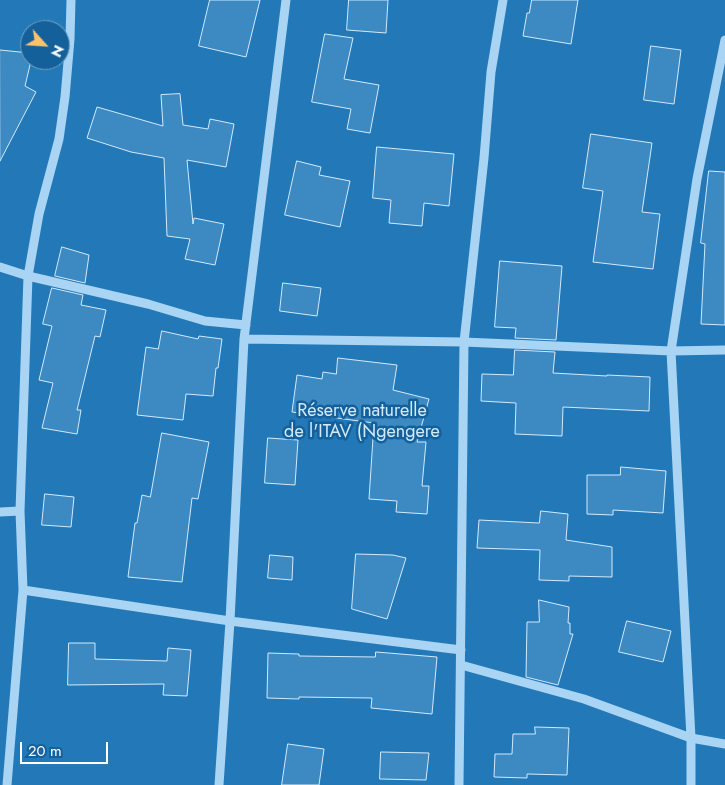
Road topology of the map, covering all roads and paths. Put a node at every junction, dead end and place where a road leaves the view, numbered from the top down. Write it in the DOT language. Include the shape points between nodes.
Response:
graph roads {
  1 [pos="71,0"];
  2 [pos="286,0"];
  3 [pos="504,0"];
  4 [pos="725,40"];
  5 [pos="0,267"];
  6 [pos="28,276"];
  7 [pos="246,325"];
  8 [pos="244,339"];
  9 [pos="464,342"];
  10 [pos="725,350"];
  11 [pos="671,351"];
  12 [pos="20,511"];
  13 [pos="0,512"];
  14 [pos="23,590"];
  15 [pos="230,621"];
  16 [pos="461,650"];
  17 [pos="461,665"];
  18 [pos="691,738"];
  19 [pos="725,744"];
  20 [pos="7,785"];
  21 [pos="218,785"];
  22 [pos="460,785"];
  23 [pos="690,785"];
  1 -- 6 [label="street" via="66,87 59,139 38,214"];
  2 -- 7 [label="street"];
  3 -- 9 [label="street" via="491,72"];
  4 -- 11 [label="street" via="697,179"];
  5 -- 6 [label="street"];
  6 -- 7 [label="street" via="205,321"];
  6 -- 12 [label="street"];
  7 -- 8 [label="street"];
  8 -- 9 [label="street"];
  8 -- 15 [label="street"];
  9 -- 11 [label="street"];
  9 -- 16 [label="street"];
  10 -- 11 [label="street"];
  11 -- 18 [label="street"];
  12 -- 13 [label="street"];
  12 -- 14 [label="street"];
  14 -- 15 [label="street"];
  14 -- 20 [label="street"];
  15 -- 16 [label="street"];
  15 -- 21 [label="street"];
  16 -- 17 [label="street"];
  17 -- 18 [label="street" via="584,699"];
  17 -- 22 [label="street"];
  18 -- 19 [label="street"];
  18 -- 23 [label="street"];
}
